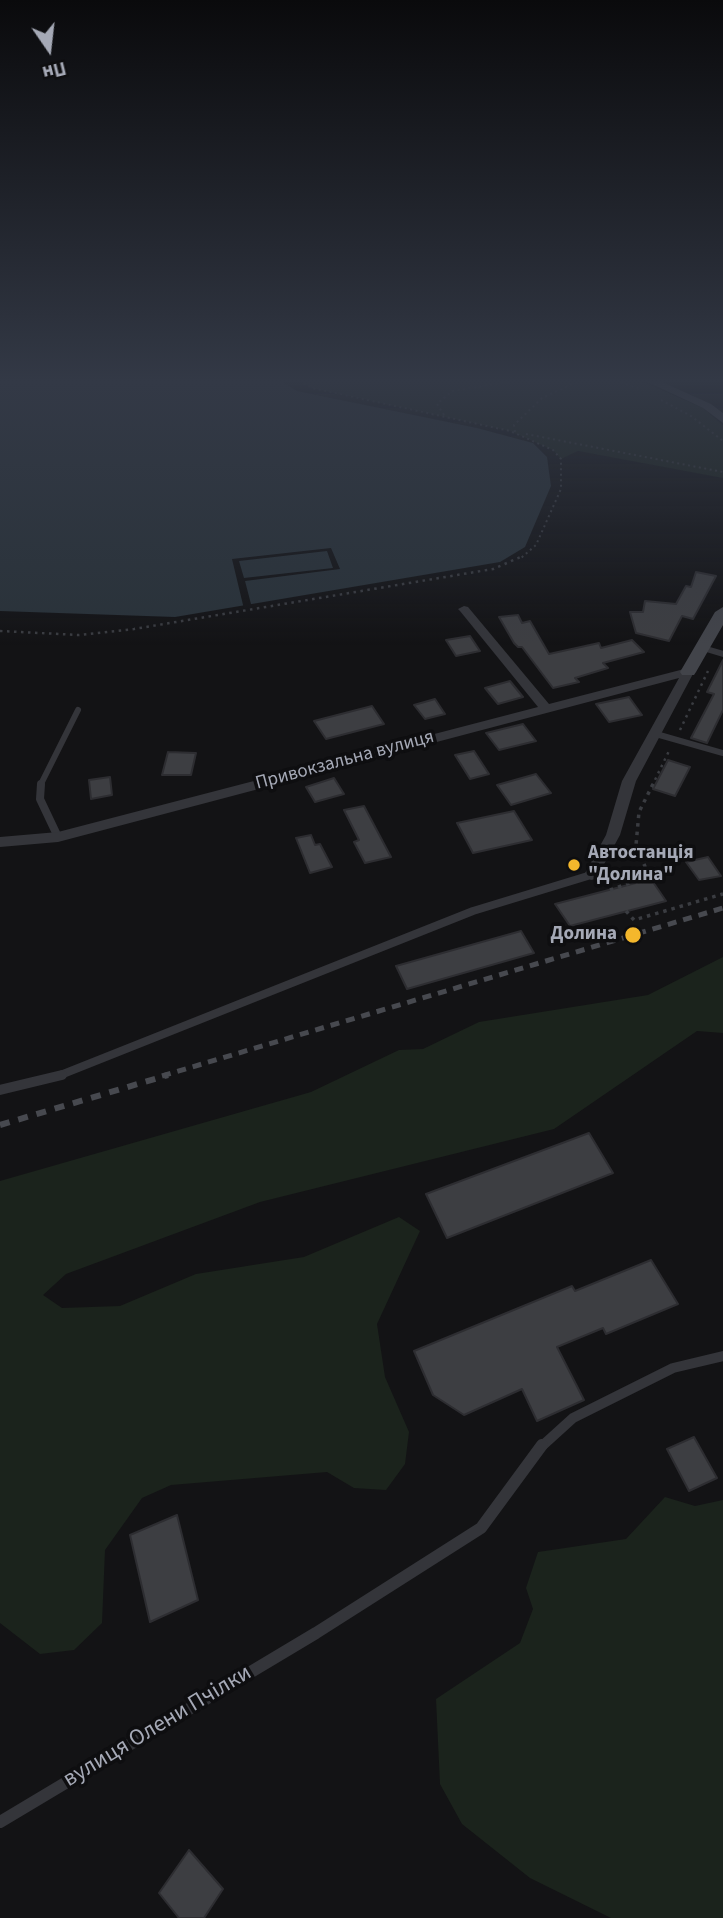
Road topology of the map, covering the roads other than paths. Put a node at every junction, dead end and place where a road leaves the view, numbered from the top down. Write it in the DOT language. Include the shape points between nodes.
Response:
graph roads {
  1 [pos="464,609"];
  2 [pos="723,612"];
  3 [pos="714,651"];
  4 [pos="688,672"];
  5 [pos="546,709"];
  6 [pos="78,710"];
  7 [pos="656,734"];
  8 [pos="723,753"];
  9 [pos="58,836"];
  10 [pos="0,842"];
  11 [pos="591,875"];
  12 [pos="0,1090"];
  13 [pos="723,1356"];
  14 [pos="0,1822"];
  1 -- 5 [label="street"];
  2 -- 3 [label="street"];
  3 -- 4 [label="street"];
  4 -- 5 [label="street, Привокзальна вулиця"];
  4 -- 7 [label="street"];
  5 -- 9 [label="street, Привокзальна вулиця"];
  6 -- 9 [label="lane" via="40,786 40,799"];
  7 -- 8 [label="lane"];
  7 -- 11 [label="street" via="629,781 613,835"];
  9 -- 10 [label="street, Привокзальна вулиця"];
  11 -- 12 [label="lane" via="473,911 49,1080"];
  13 -- 14 [label="lane, вулиця Олени Пчілки" via="673,1368 573,1418 542,1445 481,1528 316,1633"];
}
